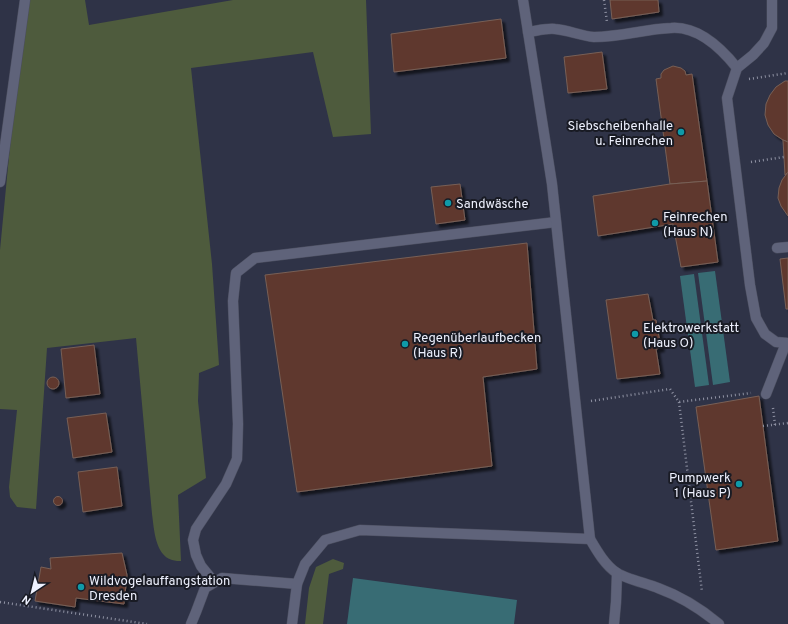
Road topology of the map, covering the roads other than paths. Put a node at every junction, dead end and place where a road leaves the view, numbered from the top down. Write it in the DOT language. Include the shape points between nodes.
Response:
graph roads {
  1 [pos="25,0"];
  2 [pos="523,0"];
  3 [pos="772,0"];
  4 [pos="528,32"];
  5 [pos="737,68"];
  6 [pos="0,182"];
  7 [pos="556,222"];
  8 [pos="788,247"];
  9 [pos="778,248"];
  10 [pos="787,343"];
  11 [pos="766,394"];
  12 [pos="590,539"];
  13 [pos="617,573"];
  14 [pos="214,582"];
  15 [pos="297,584"];
  16 [pos="191,624"];
  17 [pos="292,624"];
  18 [pos="614,624"];
  19 [pos="719,624"];
  1 -- 6 [label="lane"];
  2 -- 4 [label="lane"];
  3 -- 5 [label="lane" via="772,28 764,43"];
  4 -- 5 [label="lane" via="554,28 592,36 609,36 672,28 693,32 710,42 728,56"];
  4 -- 7 [label="lane"];
  5 -- 10 [label="lane" via="727,98 750,285 756,318 765,334 776,342"];
  7 -- 12 [label="lane"];
  7 -- 14 [label="lane" via="255,258 236,272 233,301 237,459 226,484 196,529 193,540 196,555"];
  8 -- 9 [label="lane"];
  10 -- 11 [label="lane"];
  12 -- 13 [label="lane" via="599,554"];
  12 -- 15 [label="lane" via="360,530 325,540 305,564"];
  13 -- 18 [label="lane"];
  13 -- 19 [label="lane" via="679,597 705,612"];
  14 -- 15 [label="lane" via="222,578"];
  14 -- 16 [label="lane" via="205,588"];
  15 -- 17 [label="lane"];
}
